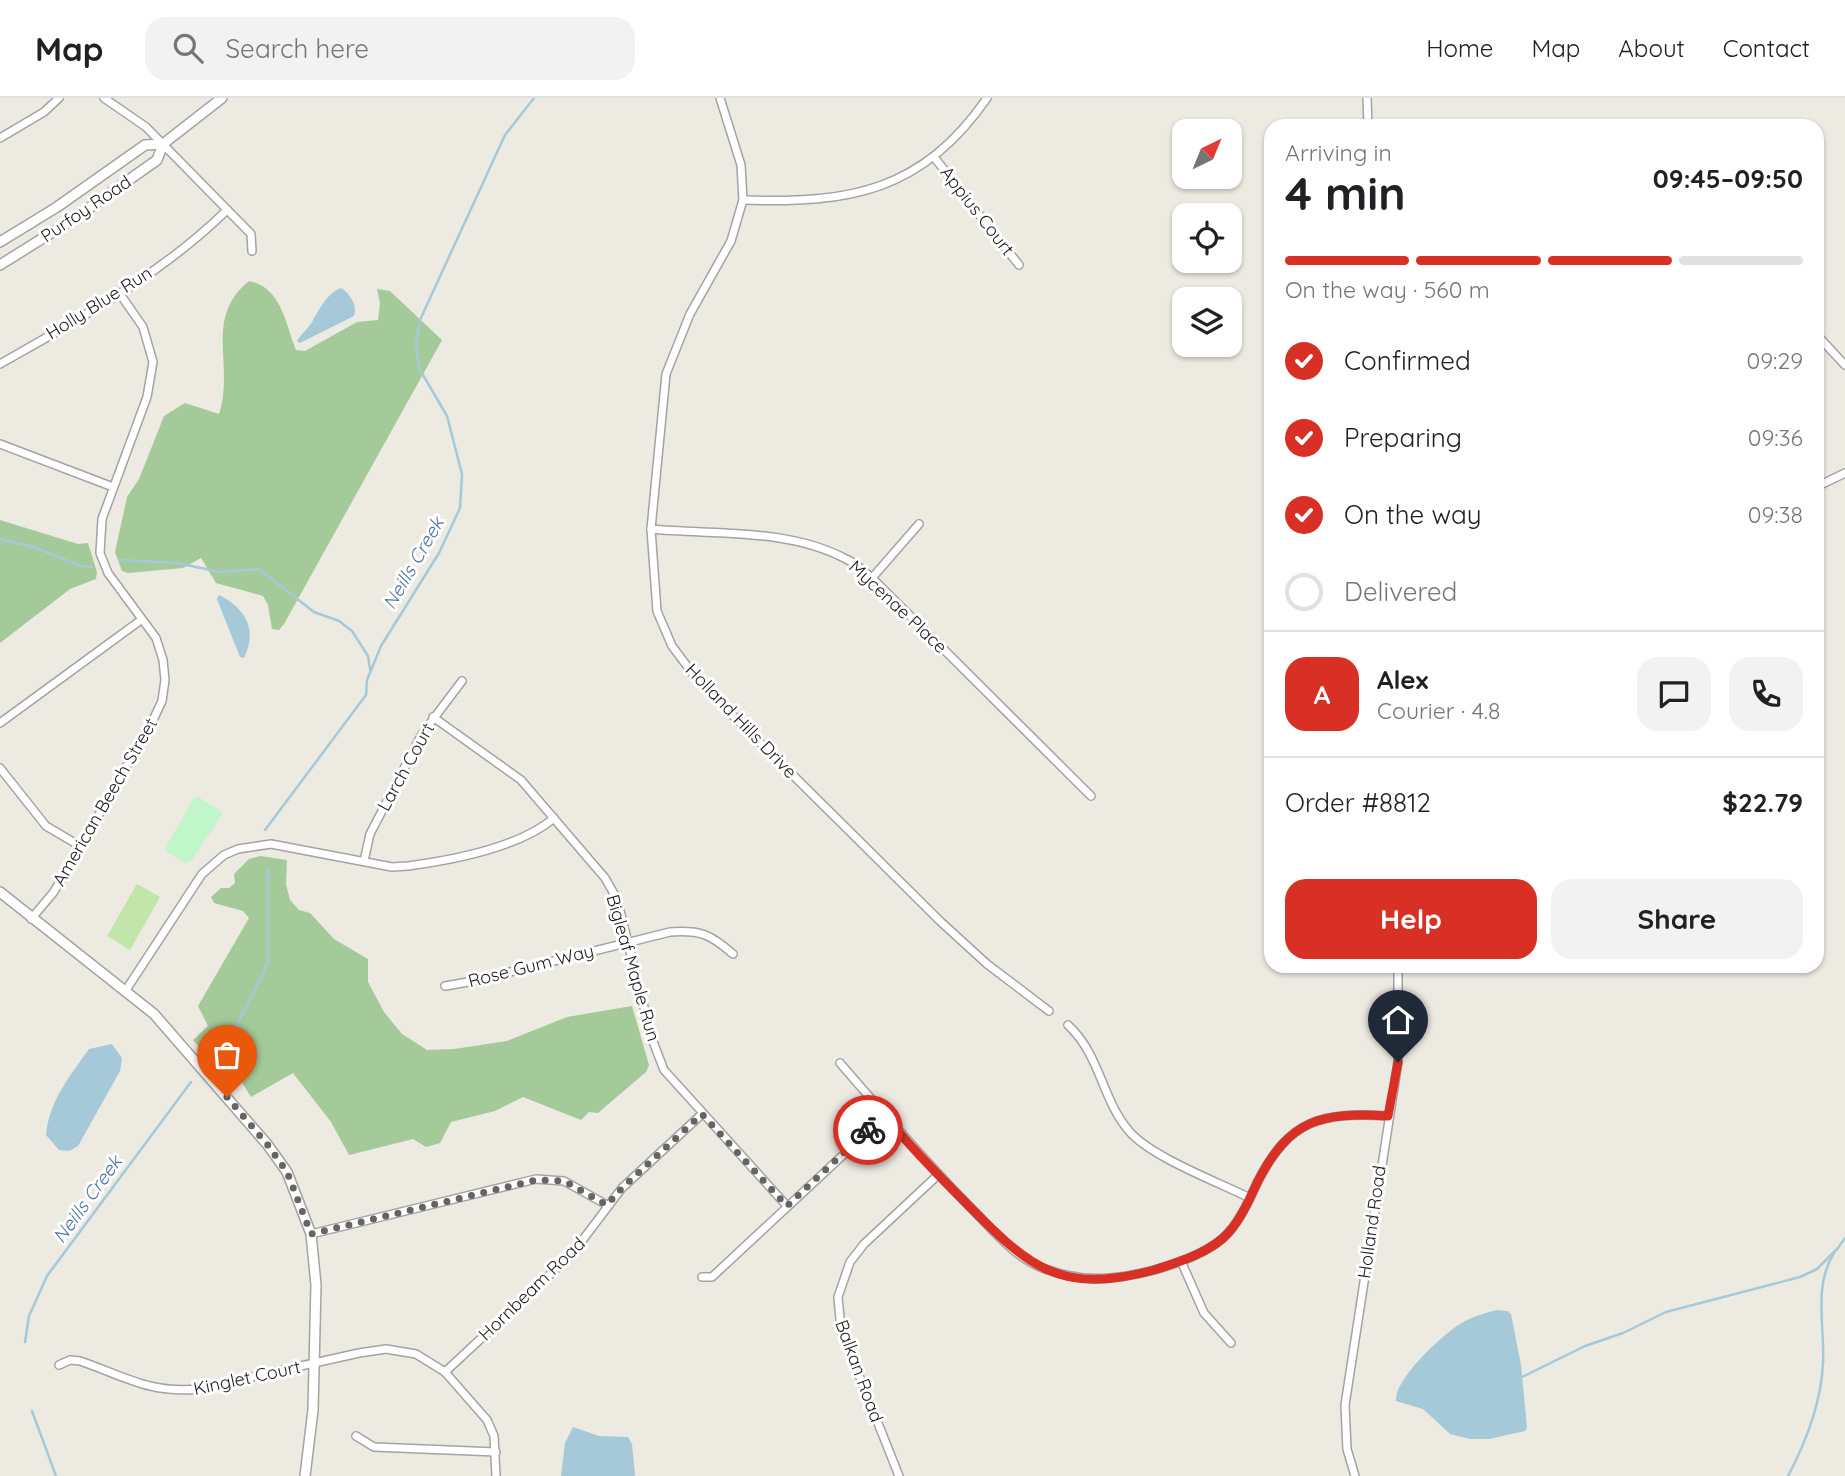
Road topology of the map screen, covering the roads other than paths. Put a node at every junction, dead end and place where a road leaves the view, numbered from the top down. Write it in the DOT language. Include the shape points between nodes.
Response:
graph roads {
  1 [pos="59,98"];
  2 [pos="104,98"];
  3 [pos="222,98"];
  4 [pos="720,98"];
  5 [pos="987,98"];
  6 [pos="1367,98"];
  7 [pos="1368,119"];
  8 [pos="0,138"];
  9 [pos="163,144"];
  10 [pos="934,157"];
  11 [pos="743,200"];
  12 [pos="227,210"];
  13 [pos="0,242"];
  14 [pos="252,251"];
  15 [pos="0,265"];
  16 [pos="1019,265"];
  17 [pos="120,294"];
  18 [pos="1824,343"];
  19 [pos="0,364"];
  20 [pos="1845,365"];
  21 [pos="0,444"];
  22 [pos="1845,473"];
  23 [pos="1824,483"];
  24 [pos="113,486"];
  25 [pos="919,524"];
  26 [pos="651,529"];
  27 [pos="872,578"];
  28 [pos="141,620"];
  29 [pos="462,681"];
  30 [pos="433,717"];
  31 [pos="0,723"];
  32 [pos="0,768"];
  33 [pos="1091,796"];
  34 [pos="554,818"];
  35 [pos="80,846"];
  36 [pos="364,860"];
  37 [pos="0,892"];
  38 [pos="31,919"];
  39 [pos="627,942"];
  40 [pos="733,954"];
  41 [pos="1398,973"];
  42 [pos="445,986"];
  43 [pos="126,990"];
  44 [pos="1049,1010"];
  45 [pos="1068,1025"];
  46 [pos="840,1063"];
  47 [pos="702,1114"];
  48 [pos="885,1116"];
  49 [pos="1388,1116"];
  50 [pos="938,1175"];
  51 [pos="1250,1198"];
  52 [pos="607,1205"];
  53 [pos="787,1206"];
  54 [pos="311,1234"];
  55 [pos="1181,1261"];
  56 [pos="702,1277"];
  57 [pos="1231,1343"];
  58 [pos="314,1364"];
  59 [pos="59,1365"];
  60 [pos="445,1373"];
  61 [pos="356,1436"];
  62 [pos="496,1452"];
  63 [pos="305,1476"];
  64 [pos="496,1476"];
  65 [pos="899,1476"];
  66 [pos="1355,1476"];
  1 -- 8 [label="street"];
  2 -- 9 [label="street"];
  3 -- 9 [label="street, Purfoy Road"];
  4 -- 11 [label="street, Holland Hills Drive" via="741,165"];
  5 -- 10 [label="street"];
  6 -- 7 [label="street"];
  9 -- 12 [label="street"];
  9 -- 13 [label="street, Purfoy Road" via="145,145"];
  9 -- 15 [label="street, Purfoy Road" via="157,160"];
  10 -- 11 [label="street" via="907,174 853,195 809,201"];
  10 -- 16 [label="street, Appius Court"];
  11 -- 26 [label="street, Holland Hills Drive" via="731,241 690,314 666,374"];
  12 -- 14 [label="street" via="251,234"];
  12 -- 17 [label="street, Holly Blue Run"];
  17 -- 19 [label="street, Holly Blue Run"];
  17 -- 24 [label="street, American Beech Street" via="143,327 153,362 147,397"];
  18 -- 20 [label="street"];
  21 -- 24 [label="street"];
  22 -- 23 [label="street"];
  24 -- 28 [label="street, American Beech Street" via="102,519 100,554"];
  25 -- 27 [label="street"];
  26 -- 27 [label="street, Mycenae Place" via="800,542 850,560"];
  26 -- 44 [label="street, Holland Hills Drive" via="657,611 671,646 699,682 941,922 987,964"];
  27 -- 33 [label="street, Mycenae Place"];
  28 -- 31 [label="street"];
  28 -- 35 [label="street, American Beech Street" via="156,638 163,660 162,701"];
  29 -- 30 [label="street, Larch Court"];
  30 -- 34 [label="street, Bigleaf Maple Run" via="510,770"];
  30 -- 36 [label="street, Larch Court" via="370,834"];
  32 -- 35 [label="street" via="46,826"];
  34 -- 36 [label="street" via="527,837 424,864 392,867"];
  34 -- 39 [label="street, Bigleaf Maple Run" via="605,878 617,899"];
  35 -- 38 [label="street, American Beech Street" via="53,893"];
  36 -- 43 [label="street" via="271,844 251,845 224,855 202,874"];
  37 -- 38 [label="street"];
  38 -- 43 [label="street"];
  39 -- 40 [label="street, Rose Gum Way" via="691,931 712,936"];
  39 -- 42 [label="street, Rose Gum Way"];
  39 -- 47 [label="street, Bigleaf Maple Run" via="659,1058 671,1081"];
  41 -- 49 [label="street, Holland Road" via="1398,1062"];
  43 -- 54 [label="street" via="160,1021 267,1144 287,1172"];
  45 -- 51 [label="street" via="1091,1052 1118,1114 1140,1142"];
  46 -- 48 [label="street"];
  47 -- 52 [label="street, Hornbeam Road"];
  47 -- 53 [label="street, Bigleaf Maple Run"];
  48 -- 50 [label="street"];
  48 -- 53 [label="street"];
  49 -- 51 [label="street" via="1339,1114 1299,1128 1271,1157"];
  49 -- 66 [label="street, Holland Road" via="1346,1405 1347,1449"];
  50 -- 55 [label="street" via="1012,1250 1044,1269 1097,1280 1121,1279"];
  50 -- 65 [label="street, Balkan Road" via="864,1244 850,1262 838,1297 841,1330"];
  51 -- 55 [label="street" via="1228,1234"];
  52 -- 54 [label="street" via="564,1181 536,1180"];
  52 -- 60 [label="street, Hornbeam Road" via="572,1254"];
  53 -- 56 [label="street" via="712,1277"];
  54 -- 58 [label="street" via="316,1285"];
  55 -- 57 [label="street" via="1204,1313"];
  58 -- 59 [label="street, Kinglet Court" via="172,1392 80,1361"];
  58 -- 60 [label="street, Kinglet Court" via="359,1353 401,1350"];
  58 -- 63 [label="street"];
  60 -- 62 [label="street, Kinglet Court" via="487,1420"];
  61 -- 62 [label="street" via="374,1447"];
  62 -- 64 [label="street, Kinglet Court"];
}
